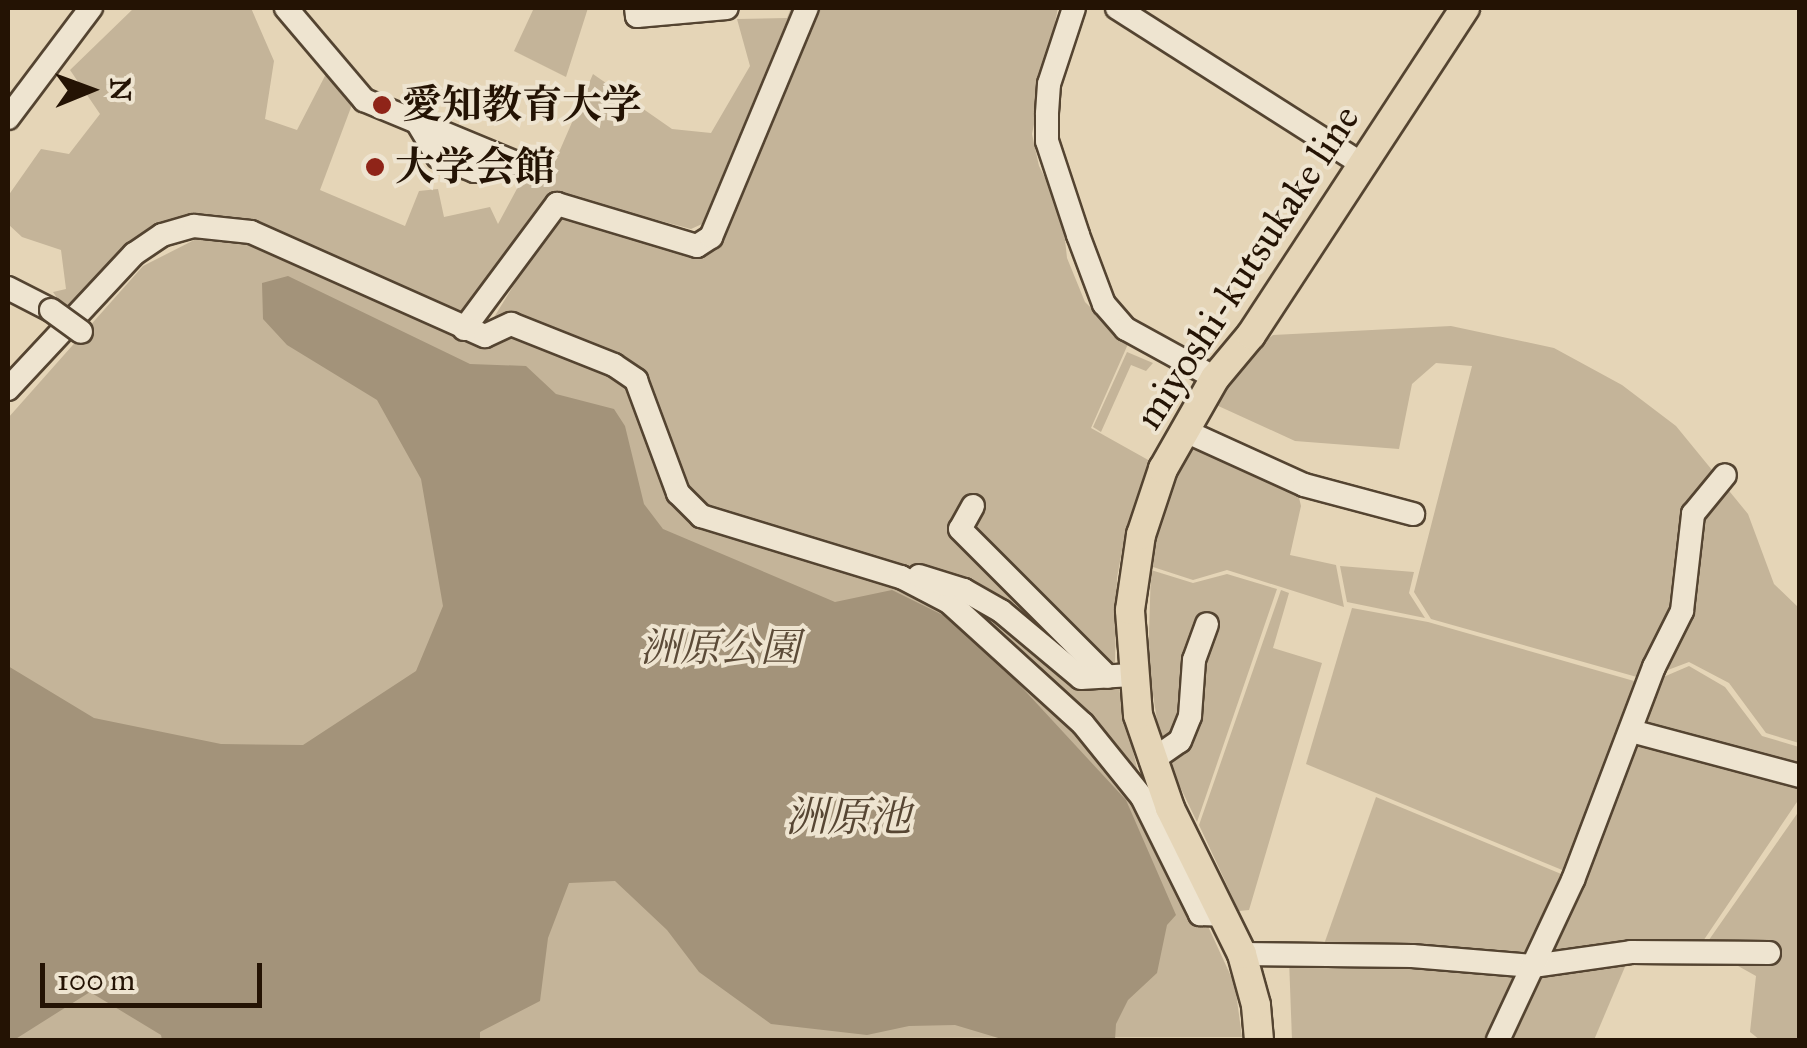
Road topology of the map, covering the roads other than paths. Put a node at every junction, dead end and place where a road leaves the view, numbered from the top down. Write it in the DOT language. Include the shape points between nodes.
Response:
graph roads {
  1 [pos="91,8"];
  2 [pos="286,8"];
  3 [pos="636,8"];
  4 [pos="727,8"];
  5 [pos="807,8"];
  6 [pos="1074,8"];
  7 [pos="1117,8"];
  8 [pos="1464,8"];
  9 [pos="1147,16"];
  10 [pos="8,118"];
  11 [pos="417,122"];
  12 [pos="1363,165"];
  13 [pos="8,288"];
  14 [pos="464,329"];
  15 [pos="81,332"];
  16 [pos="1215,378"];
  17 [pos="8,389"];
  18 [pos="1184,430"];
  19 [pos="1725,475"];
  20 [pos="973,506"];
  21 [pos="1413,514"];
  22 [pos="901,577"];
  23 [pos="1206,624"];
  24 [pos="1120,676"];
  25 [pos="1630,731"];
  26 [pos="1151,761"];
  27 [pos="1800,776"];
  28 [pos="1224,914"];
  29 [pos="1769,953"];
  30 [pos="1242,954"];
  31 [pos="1533,966"];
  32 [pos="1259,1040"];
  33 [pos="1498,1040"];
  1 -- 10 [label="street"];
  2 -- 11 [label="street" via="364,100"];
  3 -- 4 [label="street" via="637,16"];
  5 -- 14 [label="street" via="711,237 697,246 557,204"];
  6 -- 16 [label="street" via="1050,84 1047,141 1084,252 1104,304 1126,329"];
  7 -- 9 [label="street"];
  8 -- 12 [label="main road, miyoshi-kutsukake line"];
  9 -- 12 [label="street"];
  12 -- 16 [label="main road, miyoshi-kutsukake line" via="1251,335"];
  13 -- 15 [label="street, bridge"];
  14 -- 17 [label="street" via="251,232 194,226 162,235 134,254"];
  14 -- 22 [label="street" via="485,336 516,316 618,355 636,380 678,493 701,516"];
  16 -- 18 [label="main road, miyoshi-kutsukake line"];
  18 -- 21 [label="street" via="1304,485"];
  18 -- 24 [label="main road, miyoshi-kutsukake line" via="1141,535"];
  19 -- 25 [label="street" via="1693,514 1682,611"];
  20 -- 24 [label="street" via="960,529"];
  22 -- 24 [label="street" via="928,576 964,590 1001,611 1081,678"];
  22 -- 28 [label="street" via="949,602 1083,724 1142,797 1200,914"];
  23 -- 26 [label="street" via="1180,741"];
  24 -- 26 [label="main road, miyoshi-kutsukake line"];
  25 -- 27 [label="street"];
  25 -- 31 [label="street"];
  26 -- 28 [label="main road, miyoshi-kutsukake line"];
  28 -- 30 [label="main road, miyoshi-kutsukake line"];
  29 -- 31 [label="street" via="1632,952"];
  30 -- 31 [label="street" via="1412,956"];
  30 -- 32 [label="main road, miyoshi-kutsukake line"];
  31 -- 33 [label="street"];
}
